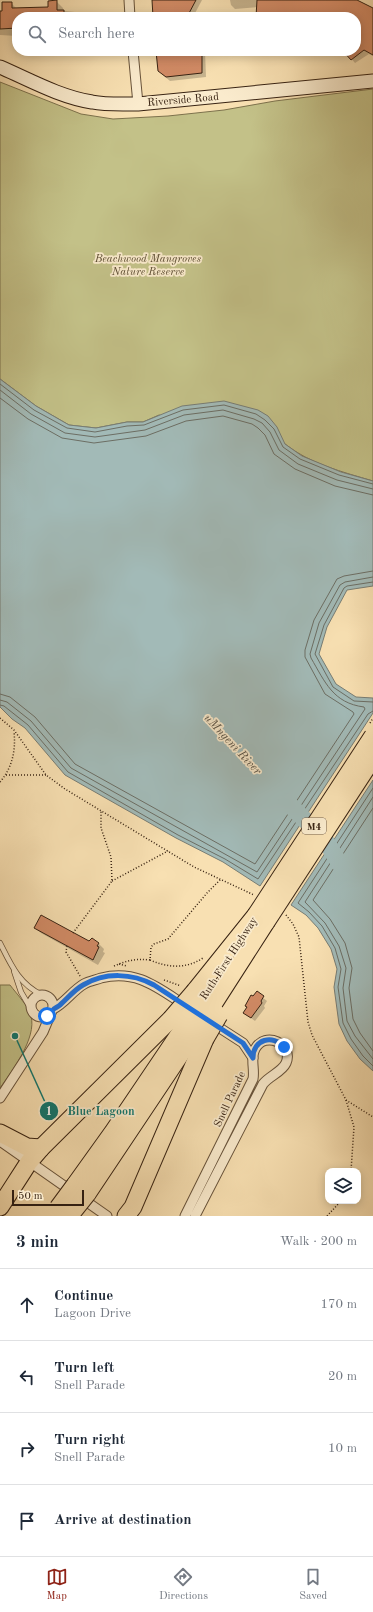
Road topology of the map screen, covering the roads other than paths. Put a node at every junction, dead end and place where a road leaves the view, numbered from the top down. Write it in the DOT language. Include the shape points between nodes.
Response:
graph roads {
  1 [pos="129,0"];
  2 [pos="130,12"];
  3 [pos="133,56"];
  4 [pos="0,67"];
  5 [pos="373,81"];
  6 [pos="138,104"];
  7 [pos="373,736"];
  8 [pos="373,758"];
  9 [pos="260,923"];
  10 [pos="0,943"];
  11 [pos="13,968"];
  12 [pos="42,995"];
  13 [pos="209,999"];
  14 [pos="52,1011"];
  15 [pos="34,1012"];
  16 [pos="188,1030"];
  17 [pos="38,1041"];
  18 [pos="253,1058"];
  19 [pos="0,1098"];
  20 [pos="0,1133"];
  21 [pos="0,1141"];
  22 [pos="41,1148"];
  23 [pos="29,1162"];
  24 [pos="0,1207"];
  25 [pos="63,1213"];
  26 [pos="107,1216"];
  27 [pos="126,1216"];
  28 [pos="185,1216"];
  29 [pos="195,1216"];
  1 -- 2 [label="street"];
  3 -- 6 [label="street"];
  4 -- 6 [label="main road, Riverside Road" via="74,98 107,104"];
  5 -- 6 [label="main road, Riverside Road"];
  7 -- 9 [label="highway, Ruth First Highway / M4, bridge"];
  8 -- 9 [label="highway, Ruth First Highway / M4, bridge"];
  9 -- 13 [label="highway, Ruth First Highway / M4"];
  10 -- 11 [label="lane"];
  11 -- 12 [label="lane" via="27,987"];
  11 -- 15 [label="lane" via="21,992"];
  12 -- 14 [label="street" via="51,1000"];
  12 -- 15 [label="street" via="34,998 31,1005"];
  13 -- 16 [label="highway, Ruth First Highway / M4, bridge"];
  13 -- 16 [label="highway, bridge"];
  14 -- 15 [label="street" via="43,1018"];
  14 -- 17 [label="street"];
  14 -- 18 [label="street" via="84,984 119,975 133,976 146,981 243,1043"];
  15 -- 17 [label="street"];
  16 -- 22 [label="highway" via="160,1032"];
  16 -- 25 [label="highway, Ruth First Highway / M4, bridge"];
  16 -- 27 [label="highway" via="133,1207"];
  17 -- 19 [label="street"];
  18 -- 28 [label="street, Snell Parade" via="253,1079"];
  18 -- 29 [label="street, Snell Parade" via="257,1045 271,1039 281,1043 287,1052 284,1067 263,1084"];
  20 -- 22 [label="highway" via="27,1147"];
  21 -- 23 [label="street"];
  22 -- 23 [label="highway"];
  23 -- 24 [label="highway"];
  23 -- 26 [label="street"];
}
